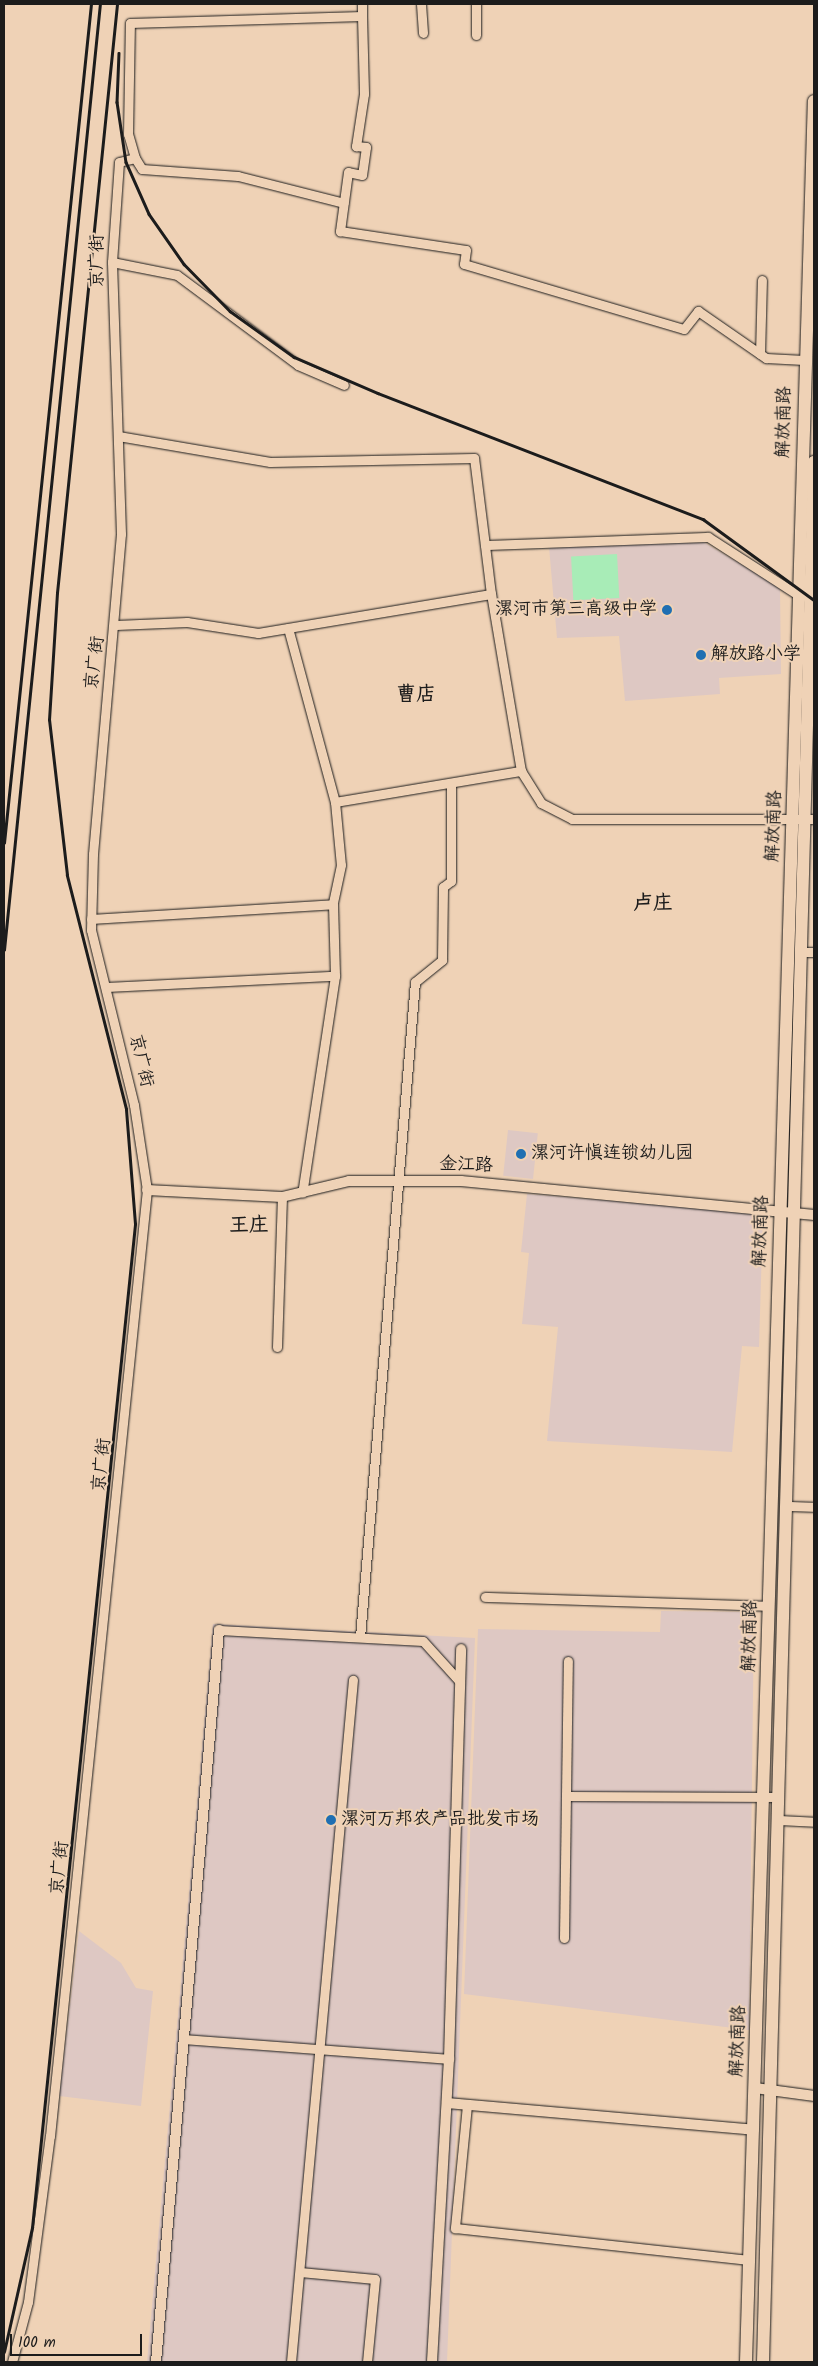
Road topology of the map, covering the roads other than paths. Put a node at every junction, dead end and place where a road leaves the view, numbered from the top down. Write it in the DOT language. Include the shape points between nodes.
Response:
graph roads {
  1 [pos="362,4"];
  2 [pos="421,4"];
  3 [pos="476,4"];
  4 [pos="362,16"];
  5 [pos="423,33"];
  6 [pos="476,35"];
  7 [pos="814,103"];
  8 [pos="135,158"];
  9 [pos="344,203"];
  10 [pos="112,262"];
  11 [pos="811,263"];
  12 [pos="762,280"];
  13 [pos="760,354"];
  14 [pos="804,360"];
  15 [pos="344,385"];
  16 [pos="118,436"];
  17 [pos="814,462"];
  18 [pos="810,490"];
  19 [pos="485,545"];
  20 [pos="814,553"];
  21 [pos="814,581"];
  22 [pos="491,594"];
  23 [pos="801,597"];
  24 [pos="116,625"];
  25 [pos="288,628"];
  26 [pos="521,771"];
  27 [pos="451,783"];
  28 [pos="335,802"];
  29 [pos="793,819"];
  30 [pos="810,819"];
  31 [pos="333,904"];
  32 [pos="91,919"];
  33 [pos="808,952"];
  34 [pos="335,976"];
  35 [pos="106,987"];
  36 [pos="399,1182"];
  37 [pos="147,1190"];
  38 [pos="302,1193"];
  39 [pos="282,1197"];
  40 [pos="781,1210"];
  41 [pos="794,1213"];
  42 [pos="814,1215"];
  43 [pos="277,1347"];
  44 [pos="787,1506"];
  45 [pos="814,1508"];
  46 [pos="485,1597"];
  47 [pos="769,1606"];
  48 [pos="219,1630"];
  49 [pos="360,1637"];
  50 [pos="461,1649"];
  51 [pos="568,1661"];
  52 [pos="353,1680"];
  53 [pos="460,1682"];
  54 [pos="566,1796"];
  55 [pos="765,1797"];
  56 [pos="779,1797"];
  57 [pos="779,1820"];
  58 [pos="814,1822"];
  59 [pos="564,1938"];
  60 [pos="184,2039"];
  61 [pos="320,2048"];
  62 [pos="449,2059"];
  63 [pos="756,2088"];
  64 [pos="771,2090"];
  65 [pos="814,2096"];
  66 [pos="447,2103"];
  67 [pos="467,2105"];
  68 [pos="754,2130"];
  69 [pos="750,2260"];
  70 [pos="300,2272"];
  71 [pos="12,2362"];
  72 [pos="156,2362"];
  73 [pos="291,2362"];
  74 [pos="367,2362"];
  75 [pos="432,2362"];
  76 [pos="746,2362"];
  77 [pos="763,2362"];
  1 -- 4 [label="street"];
  2 -- 5 [label="street"];
  3 -- 6 [label="street"];
  4 -- 8 [label="street" via="130,23 128,134"];
  4 -- 9 [label="street" via="364,94 356,146 366,147 362,175 348,172"];
  7 -- 11 [label="main road, 解放南路"];
  8 -- 9 [label="street" via="142,169 238,176"];
  8 -- 10 [label="street, 京广街" via="119,162"];
  9 -- 13 [label="street" via="340,231 466,250 464,264 684,329 698,311"];
  10 -- 15 [label="street" via="177,275 298,365"];
  10 -- 16 [label="street, 京广街"];
  11 -- 14 [label="main road, 解放南路"];
  12 -- 13 [label="street"];
  13 -- 14 [label="street"];
  14 -- 18 [label="main road, 解放南路"];
  16 -- 19 [label="street" via="270,462 474,458"];
  16 -- 24 [label="street, 京广街" via="121,534"];
  17 -- 18 [label="main road, 解放南路"];
  18 -- 20 [label="main road, 解放南路"];
  18 -- 23 [label="main road, 解放南路"];
  19 -- 22 [label="street"];
  19 -- 23 [label="street" via="708,537"];
  20 -- 21 [label="main road, 解放南路"];
  21 -- 30 [label="main road, 解放南路"];
  22 -- 25 [label="street"];
  22 -- 26 [label="street"];
  23 -- 29 [label="main road, 解放南路"];
  24 -- 25 [label="street" via="187,622 258,633"];
  24 -- 32 [label="street, 京广街" via="93,854"];
  25 -- 28 [label="street"];
  26 -- 27 [label="street"];
  26 -- 29 [label="street" via="541,803 572,819"];
  27 -- 28 [label="street"];
  27 -- 36 [label="street" via="451,881 443,887 442,960 415,982"];
  28 -- 31 [label="street" via="340,865"];
  29 -- 30 [label="street"];
  29 -- 40 [label="main road, 解放南路"];
  30 -- 33 [label="main road, 解放南路"];
  31 -- 32 [label="street"];
  31 -- 34 [label="street"];
  32 -- 35 [label="street, 京广街"];
  33 -- 41 [label="main road, 解放南路"];
  34 -- 35 [label="street"];
  34 -- 38 [label="street"];
  35 -- 37 [label="street, 京广街" via="134,1105"];
  36 -- 38 [label="street, 金江路" via="349,1181"];
  36 -- 40 [label="street, 金江路" via="461,1181"];
  36 -- 49 [label="street"];
  37 -- 39 [label="street, 金江路"];
  37 -- 71 [label="street, 京广街" via="49,2145 28,2302"];
  38 -- 39 [label="street, 金江路"];
  39 -- 43 [label="street"];
  40 -- 41 [label="street, 金江路"];
  40 -- 47 [label="main road, 解放南路"];
  41 -- 42 [label="street, 金江路"];
  41 -- 44 [label="main road, 解放南路"];
  44 -- 45 [label="street"];
  44 -- 56 [label="main road, 解放南路"];
  46 -- 47 [label="street"];
  47 -- 55 [label="main road, 解放南路"];
  48 -- 49 [label="street"];
  48 -- 60 [label="street"];
  49 -- 53 [label="street" via="423,1641"];
  50 -- 53 [label="street"];
  51 -- 54 [label="street"];
  52 -- 61 [label="street"];
  53 -- 62 [label="street"];
  54 -- 55 [label="street"];
  54 -- 59 [label="street"];
  55 -- 56 [label="street"];
  55 -- 63 [label="main road, 解放南路"];
  56 -- 57 [label="main road, 解放南路"];
  57 -- 58 [label="street"];
  57 -- 64 [label="main road, 解放南路"];
  60 -- 61 [label="street"];
  60 -- 72 [label="street"];
  61 -- 62 [label="street"];
  61 -- 70 [label="street"];
  62 -- 66 [label="street"];
  63 -- 64 [label="street"];
  63 -- 68 [label="main road, 解放南路"];
  64 -- 65 [label="street"];
  64 -- 77 [label="main road, 解放南路"];
  66 -- 67 [label="street"];
  66 -- 75 [label="street"];
  67 -- 68 [label="street"];
  67 -- 69 [label="street" via="454,2228"];
  68 -- 69 [label="main road, 解放南路"];
  69 -- 76 [label="main road, 解放南路"];
  70 -- 73 [label="street"];
  70 -- 74 [label="street" via="375,2279"];
}
